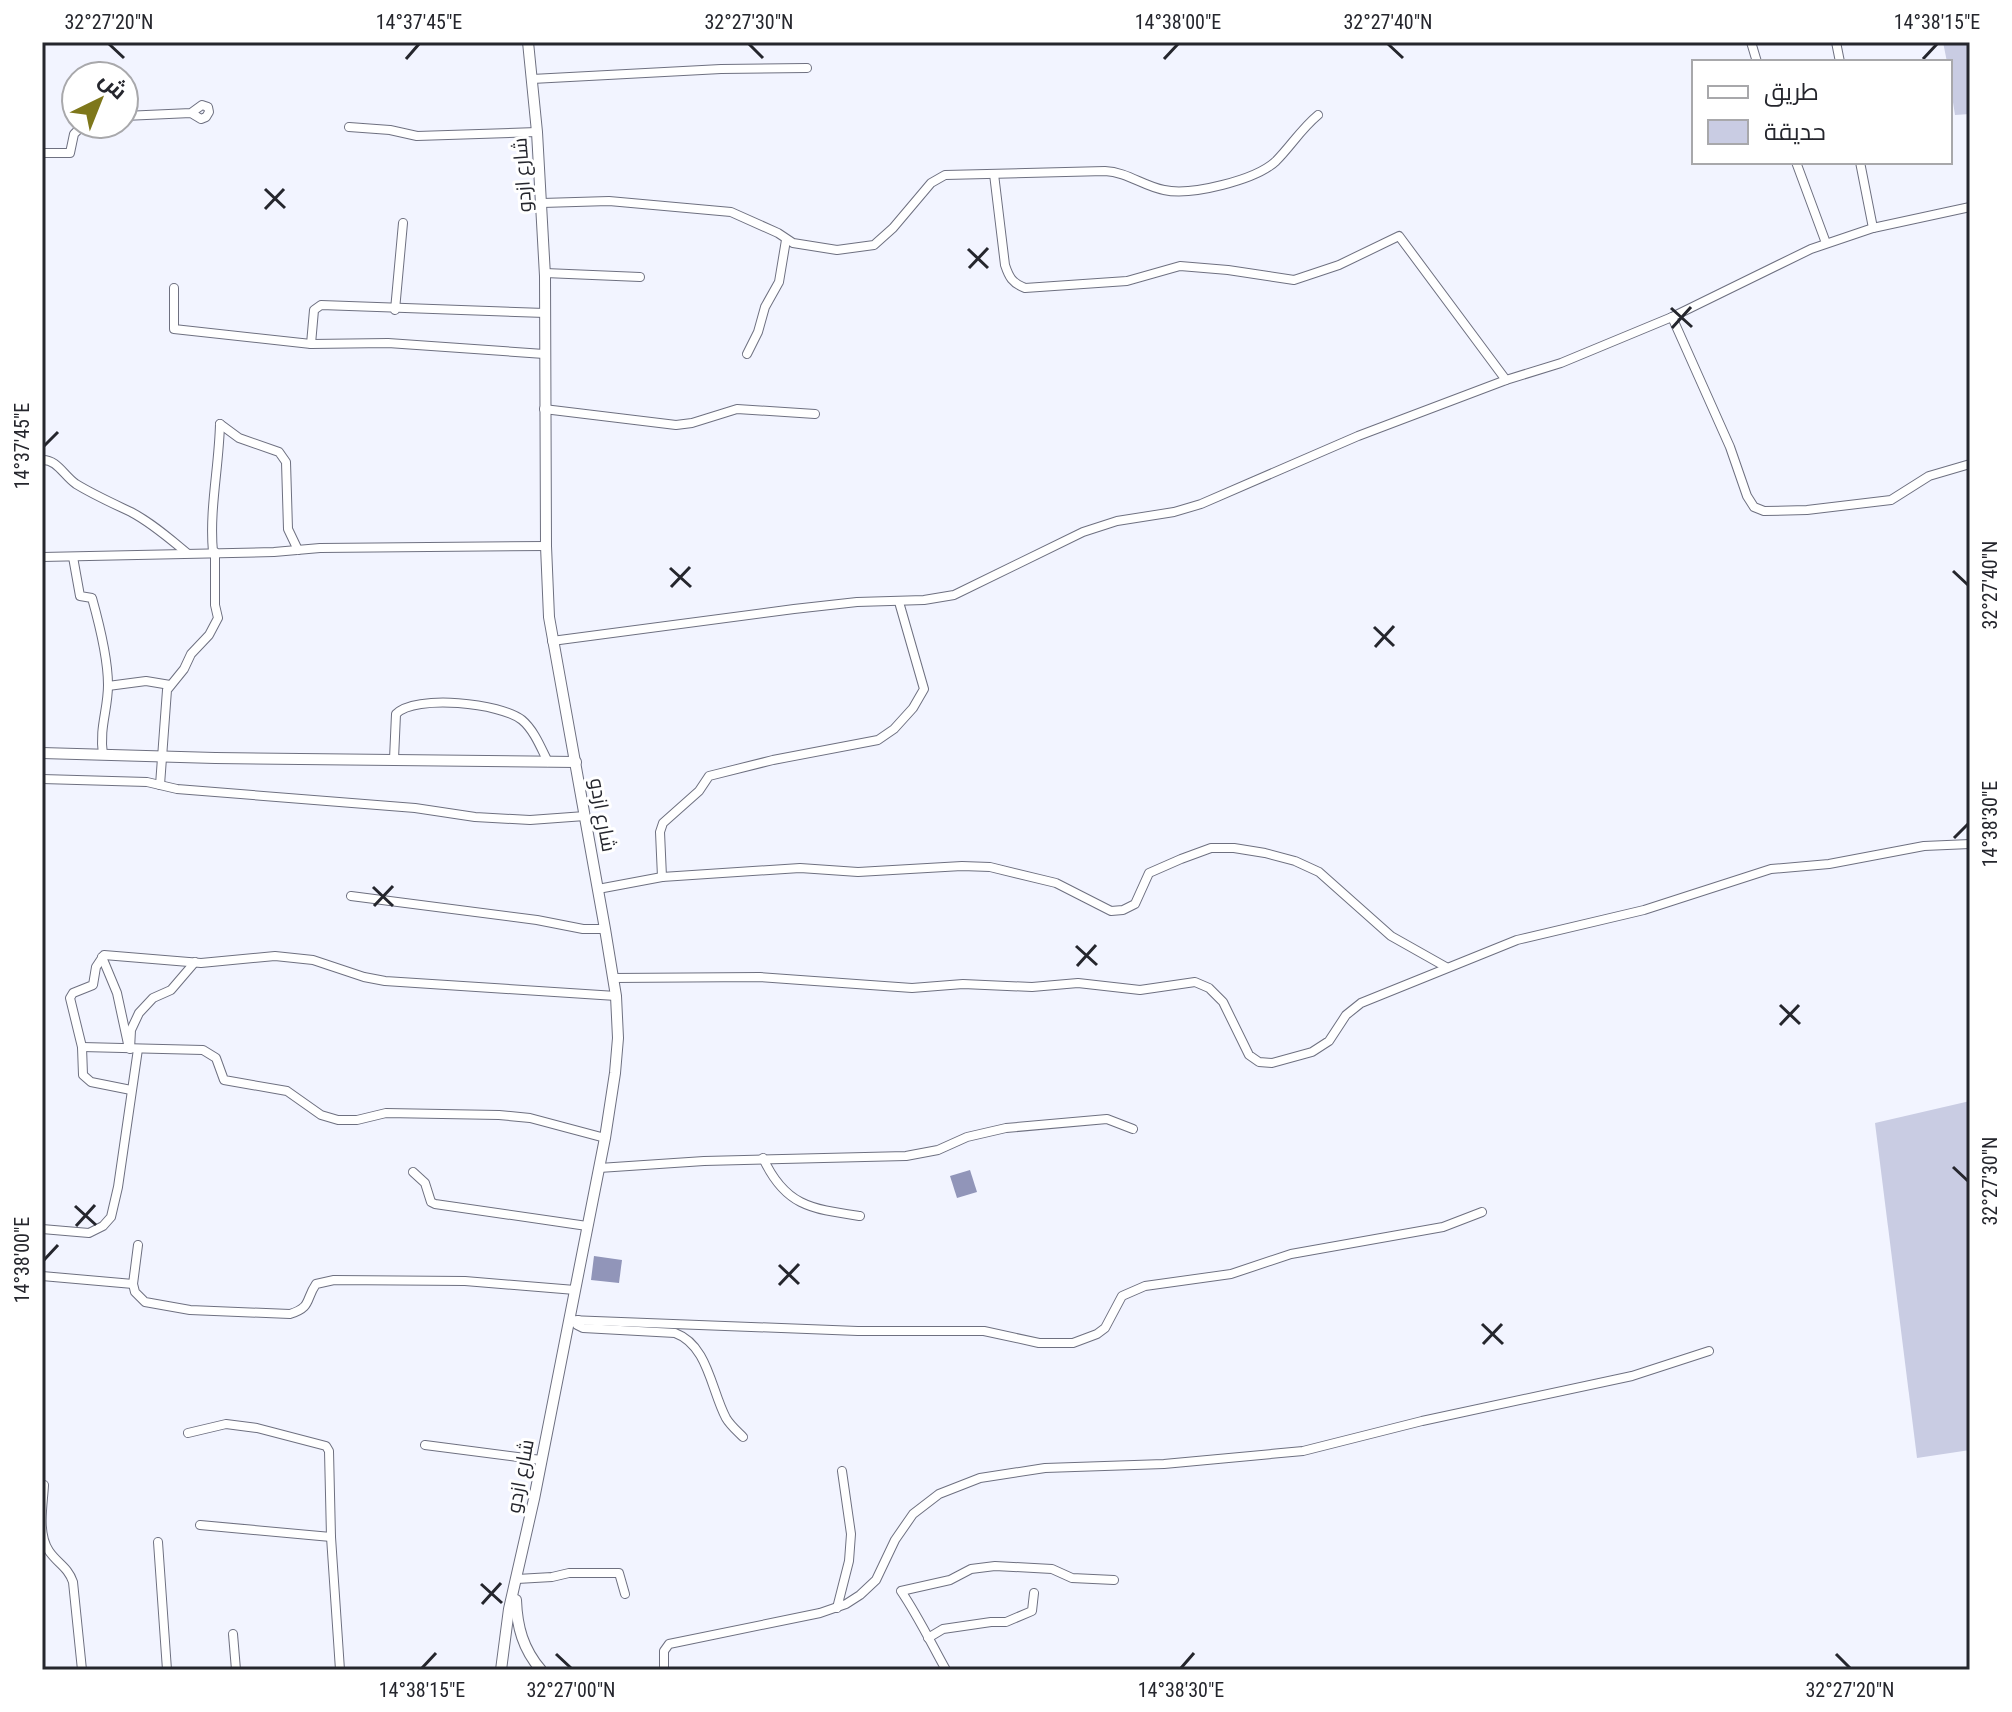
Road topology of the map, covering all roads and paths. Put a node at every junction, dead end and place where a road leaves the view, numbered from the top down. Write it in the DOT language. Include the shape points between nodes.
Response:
graph roads {
  1 [pos="528,42"];
  2 [pos="807,68"];
  3 [pos="532,79"];
  4 [pos="191,113"];
  5 [pos="140,115"];
  6 [pos="1318,115"];
  7 [pos="349,127"];
  8 [pos="537,132"];
  9 [pos="73,140"];
  10 [pos="42,153"];
  11 [pos="1797,164"];
  12 [pos="1860,164"];
  13 [pos="994,174"];
  14 [pos="542,203"];
  15 [pos="1970,207"];
  16 [pos="403,223"];
  17 [pos="1873,228"];
  18 [pos="786,240"];
  19 [pos="1826,243"];
  20 [pos="545,273"];
  21 [pos="640,277"];
  22 [pos="174,288"];
  23 [pos="395,310"];
  24 [pos="545,313"];
  25 [pos="1672,317"];
  26 [pos="311,344"];
  27 [pos="544,354"];
  28 [pos="747,354"];
  29 [pos="1506,380"];
  30 [pos="544,409"];
  31 [pos="815,414"];
  32 [pos="42,460"];
  33 [pos="1970,464"];
  34 [pos="546,546"];
  35 [pos="298,550"];
  36 [pos="214,552"];
  37 [pos="187,553"];
  38 [pos="42,557"];
  39 [pos="73,557"];
  40 [pos="899,602"];
  41 [pos="552,641"];
  42 [pos="170,685"];
  43 [pos="108,686"];
  44 [pos="42,753"];
  45 [pos="103,755"];
  46 [pos="162,756"];
  47 [pos="394,759"];
  48 [pos="548,762"];
  49 [pos="576,762"];
  50 [pos="42,779"];
  51 [pos="160,785"];
  52 [pos="585,816"];
  53 [pos="1970,844"];
  54 [pos="662,877"];
  55 [pos="598,889"];
  56 [pos="351,896"];
  57 [pos="605,929"];
  58 [pos="102,957"];
  59 [pos="195,962"];
  60 [pos="1446,967"];
  61 [pos="613,978"];
  62 [pos="616,996"];
  63 [pos="82,1047"];
  64 [pos="134,1049"];
  65 [pos="131,1090"];
  66 [pos="1133,1129"];
  67 [pos="605,1138"];
  68 [pos="763,1158"];
  69 [pos="599,1168"];
  70 [pos="413,1172"];
  71 [pos="1482,1212"];
  72 [pos="860,1216"];
  73 [pos="587,1226"];
  74 [pos="42,1229"];
  75 [pos="138,1245"];
  76 [pos="42,1276"];
  77 [pos="133,1284"];
  78 [pos="575,1290"];
  79 [pos="574,1320"];
  80 [pos="1709,1351"];
  81 [pos="188,1433"];
  82 [pos="743,1437"];
  83 [pos="425,1445"];
  84 [pos="541,1460"];
  85 [pos="842,1471"];
  86 [pos="44,1485"];
  87 [pos="200,1525"];
  88 [pos="331,1537"];
  89 [pos="158,1542"];
  90 [pos="1114,1580"];
  91 [pos="516,1582"];
  92 [pos="1034,1593"];
  93 [pos="625,1594"];
  94 [pos="837,1608"];
  95 [pos="233,1634"];
  96 [pos="928,1638"];
  97 [pos="82,1670"];
  98 [pos="167,1670"];
  99 [pos="236,1670"];
  100 [pos="340,1670"];
  101 [pos="501,1670"];
  102 [pos="541,1670"];
  103 [pos="664,1670"];
  104 [pos="946,1670"];
  1 -- 3 [label="street, شارع ازدو"];
  2 -- 3 [label="street"];
  3 -- 8 [label="street, شارع ازدو"];
  4 -- 5 [label="street"];
  6 -- 13 [label="street" via="1274,163 1203,189 1166,191 1116,172"];
  7 -- 8 [label="street" via="417,136"];
  8 -- 14 [label="street, شارع ازدو"];
  9 -- 10 [label="street" via="70,153"];
  11 -- 19 [label="street"];
  12 -- 17 [label="street"];
  13 -- 18 [label="street" via="945,175 931,183 874,245 837,250"];
  13 -- 29 [label="street" via="1005,265 1016,285 1127,281 1180,266 1294,280 1399,236"];
  14 -- 18 [label="street" via="609,201 731,212"];
  14 -- 20 [label="street, شارع ازدو"];
  15 -- 17 [label="street"];
  16 -- 23 [label="street"];
  17 -- 19 [label="street"];
  18 -- 28 [label="street" via="776,290"];
  19 -- 25 [label="street"];
  20 -- 21 [label="street"];
  20 -- 24 [label="street, شارع ازدو"];
  22 -- 26 [label="street" via="174,329"];
  23 -- 24 [label="street"];
  23 -- 26 [label="street" via="321,305 314,310"];
  24 -- 27 [label="street, شارع ازدو"];
  25 -- 29 [label="street"];
  25 -- 33 [label="street" via="1754,507 1807,510 1891,500 1929,476"];
  26 -- 27 [label="street" via="388,343"];
  27 -- 30 [label="street, شارع ازدو"];
  29 -- 40 [label="street" via="1201,504 1083,532 954,595"];
  30 -- 31 [label="street" via="676,425 737,409"];
  30 -- 34 [label="street, شارع ازدو"];
  32 -- 37 [label="street" via="56,464 100,499 133,513"];
  34 -- 35 [label="street"];
  34 -- 41 [label="street, شارع ازدو"];
  35 -- 36 [label="street"];
  35 -- 36 [label="street" via="288,529 286,462 279,452 239,438 220,424 210,523"];
  36 -- 37 [label="street"];
  36 -- 42 [label="street" via="218,618"];
  37 -- 39 [label="street"];
  38 -- 39 [label="street"];
  39 -- 43 [label="street" via="80,596 92,598"];
  40 -- 41 [label="street" via="818,606"];
  40 -- 54 [label="street" via="924,689 913,708 878,740 709,776 663,823"];
  41 -- 49 [label="street, شارع ازدو"];
  42 -- 43 [label="street" via="146,681"];
  42 -- 46 [label="street"];
  43 -- 45 [label="street" via="100,735"];
  44 -- 45 [label="street"];
  45 -- 46 [label="street"];
  46 -- 47 [label="street"];
  46 -- 51 [label="street"];
  47 -- 48 [label="street"];
  47 -- 48 [label="street" via="396,714 403,707 453,704 510,712 525,722"];
  48 -- 49 [label="street"];
  49 -- 52 [label="street, شارع ازدو"];
  50 -- 51 [label="street"];
  51 -- 52 [label="street" via="475,817"];
  52 -- 55 [label="street, شارع ازدو"];
  53 -- 60 [label="street" via="1771,869 1644,910 1517,940"];
  54 -- 55 [label="street"];
  54 -- 60 [label="street" via="800,868 858,872 990,867 1056,883 1111,911 1135,904 1154,870 1211,848 1234,848 1319,872 1391,936"];
  55 -- 57 [label="street, شارع ازدو"];
  56 -- 57 [label="street"];
  57 -- 61 [label="street, شارع ازدو"];
  58 -- 59 [label="street"];
  58 -- 63 [label="street" via="93,985 70,998"];
  58 -- 64 [label="street"];
  59 -- 62 [label="street" via="275,956 313,960 385,981"];
  59 -- 64 [label="street" via="171,990 153,998 139,1013 131,1030"];
  60 -- 61 [label="street" via="1361,1003 1329,1041 1312,1052 1272,1063 1249,1055 1223,1002 1195,982 1140,990 1078,983 912,988 760,977"];
  61 -- 62 [label="street, شارع ازدو"];
  62 -- 67 [label="street, شارع ازدو" via="616,1064"];
  63 -- 64 [label="street"];
  63 -- 65 [label="street" via="85,1079"];
  64 -- 65 [label="street"];
  64 -- 67 [label="street" via="210,1053 221,1065 224,1080 287,1091 321,1115 338,1120 386,1113 499,1115"];
  65 -- 74 [label="street" via="111,1217 89,1233"];
  66 -- 68 [label="street" via="1096,1119 1006,1128 906,1156"];
  67 -- 69 [label="street, شارع ازدو"];
  68 -- 69 [label="street"];
  68 -- 72 [label="street" via="784,1193 816,1207"];
  69 -- 73 [label="street, شارع ازدو"];
  70 -- 73 [label="street" via="435,1204"];
  71 -- 79 [label="street" via="1443,1227 1291,1254 1231,1274 1145,1286 1122,1296 1105,1328 1073,1343 1039,1343 984,1331"];
  73 -- 78 [label="street, شارع ازدو"];
  75 -- 77 [label="street"];
  76 -- 77 [label="street"];
  77 -- 78 [label="street" via="140,1298 153,1305 277,1315 302,1311 316,1284 334,1280 465,1281"];
  78 -- 79 [label="street, شارع ازدو"];
  79 -- 82 [label="street" via="583,1328 685,1337 696,1349 725,1416"];
  79 -- 84 [label="street, شارع ازدو"];
  80 -- 94 [label="street" via="1632,1376 1315,1449 1164,1464 1045,1468 980,1478 924,1505 899,1533 876,1580"];
  81 -- 88 [label="street" via="226,1424 326,1446"];
  83 -- 84 [label="street"];
  84 -- 91 [label="street, شارع ازدو"];
  85 -- 94 [label="street" via="851,1534"];
  86 -- 97 [label="street" via="42,1536 73,1582"];
  87 -- 88 [label="street"];
  88 -- 100 [label="street"];
  89 -- 98 [label="street"];
  90 -- 96 [label="street" via="995,1566 901,1591"];
  91 -- 93 [label="street" via="569,1573 619,1573"];
  91 -- 101 [label="street, شارع ازدو"];
  91 -- 102 [label="street" via="520,1635"];
  92 -- 96 [label="street" via="1032,1611 1006,1622 943,1629"];
  94 -- 103 [label="street" via="669,1644"];
  95 -- 99 [label="street"];
  96 -- 104 [label="street"];
}
